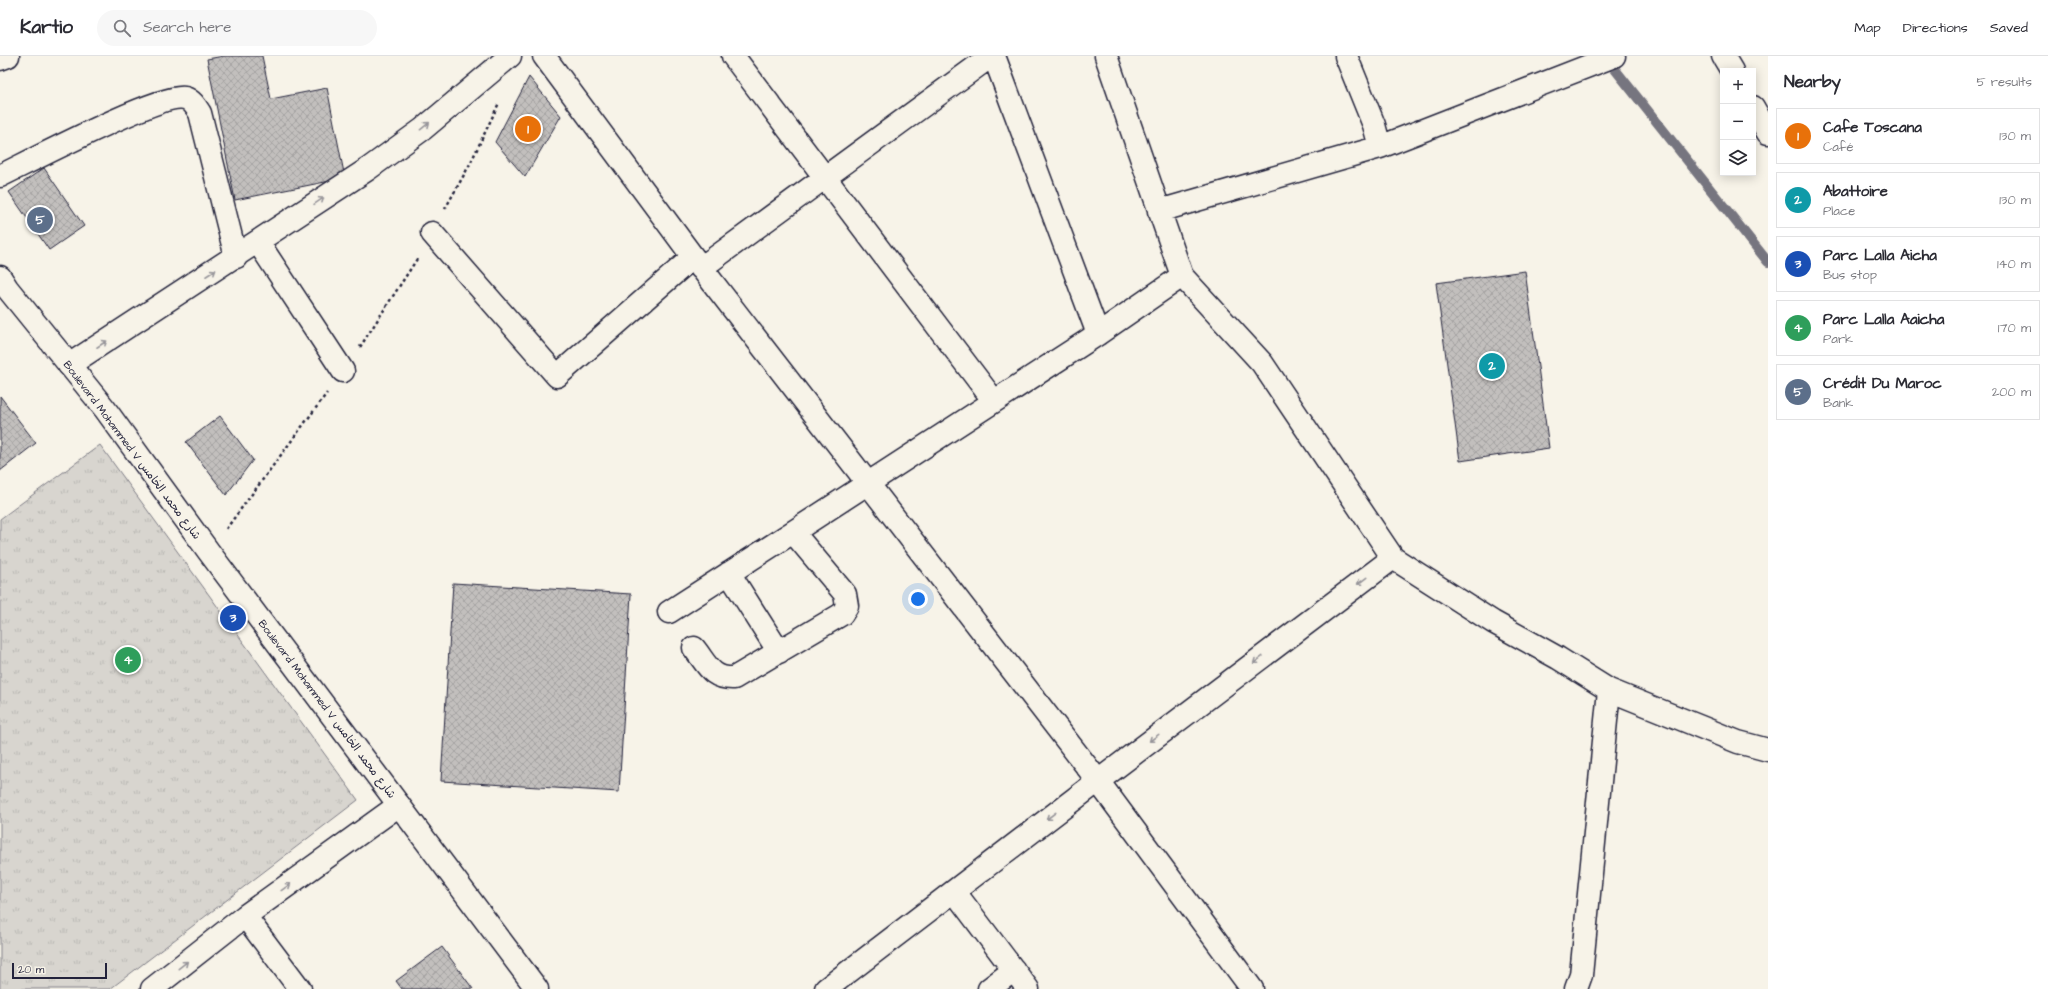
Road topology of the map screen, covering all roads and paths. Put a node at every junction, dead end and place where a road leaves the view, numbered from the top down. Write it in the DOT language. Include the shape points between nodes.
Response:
graph roads {
  1 [pos="8,56"];
  2 [pos="510,56"];
  3 [pos="544,56"];
  4 [pos="733,56"];
  5 [pos="991,56"];
  6 [pos="994,56"];
  7 [pos="1106,56"];
  8 [pos="1346,56"];
  9 [pos="1614,56"];
  10 [pos="1724,56"];
  11 [pos="0,59"];
  12 [pos="1730,68"];
  13 [pos="1756,112"];
  14 [pos="1768,133"];
  15 [pos="1380,147"];
  16 [pos="0,176"];
  17 [pos="825,178"];
  18 [pos="1159,211"];
  19 [pos="432,233"];
  20 [pos="258,242"];
  21 [pos="236,256"];
  22 [pos="697,263"];
  23 [pos="1182,276"];
  24 [pos="2,287"];
  25 [pos="1098,334"];
  26 [pos="69,365"];
  27 [pos="344,371"];
  28 [pos="994,401"];
  29 [pos="288,446"];
  30 [pos="868,483"];
  31 [pos="793,532"];
  32 [pos="209,552"];
  33 [pos="1393,558"];
  34 [pos="729,573"];
  35 [pos="669,612"];
  36 [pos="694,648"];
  37 [pos="779,652"];
  38 [pos="1609,690"];
  39 [pos="1768,750"];
  40 [pos="1098,781"];
  41 [pos="399,806"];
  42 [pos="954,891"];
  43 [pos="245,916"];
  44 [pos="1014,970"];
  45 [pos="152,989"];
  46 [pos="300,989"];
  47 [pos="537,989"];
  48 [pos="826,989"];
  49 [pos="989,989"];
  50 [pos="1028,989"];
  51 [pos="1252,989"];
  52 [pos="1576,989"];
  1 -- 11 [label="street"];
  20 -- 2 [label="street, one-way" via="423,129"];
  3 -- 22 [label="street"];
  4 -- 17 [label="street"];
  5 -- 17 [label="street"];
  6 -- 25 [label="street"];
  7 -- 18 [label="street"];
  8 -- 15 [label="street"];
  9 -- 15 [label="street"];
  10 -- 12 [label="street"];
  13 -- 14 [label="street"];
  15 -- 18 [label="street"];
  16 -- 21 [label="street" via="129,114 165,100 184,98 200,113"];
  17 -- 22 [label="street"];
  17 -- 28 [label="street"];
  18 -- 23 [label="street"];
  19 -- 22 [label="street" via="557,376"];
  20 -- 21 [label="street"];
  20 -- 27 [label="street"];
  26 -- 21 [label="street, one-way"];
  22 -- 30 [label="street"];
  23 -- 25 [label="street"];
  23 -- 33 [label="street" via="1262,363"];
  24 -- 26 [label="street, Boulevard Mohammed V شارع محمد الخامس"];
  25 -- 28 [label="street"];
  26 -- 32 [label="street, Boulevard Mohammed V شارع محمد الخامس"];
  28 -- 30 [label="street"];
  29 -- 32 [label="path"];
  30 -- 31 [label="street"];
  30 -- 40 [label="street"];
  31 -- 34 [label="street"];
  31 -- 37 [label="street" via="845,594 847,606 842,614"];
  32 -- 41 [label="street, Boulevard Mohammed V شارع محمد الخامس"];
  33 -- 38 [label="street" via="1493,622"];
  33 -- 40 [label="street, one-way"];
  34 -- 35 [label="street"];
  34 -- 37 [label="street"];
  36 -- 37 [label="street" via="716,676 724,678 734,678"];
  38 -- 39 [label="street" via="1731,740"];
  38 -- 52 [label="street" via="1581,974"];
  40 -- 42 [label="street, one-way"];
  40 -- 51 [label="street"];
  43 -- 41 [label="street, one-way"];
  41 -- 47 [label="street, Boulevard Mohammed V شارع محمد الخامس"];
  42 -- 44 [label="street"];
  42 -- 48 [label="street"];
  45 -- 43 [label="street, one-way"];
  43 -- 46 [label="street"];
  44 -- 49 [label="street"];
  44 -- 50 [label="street"];
}
